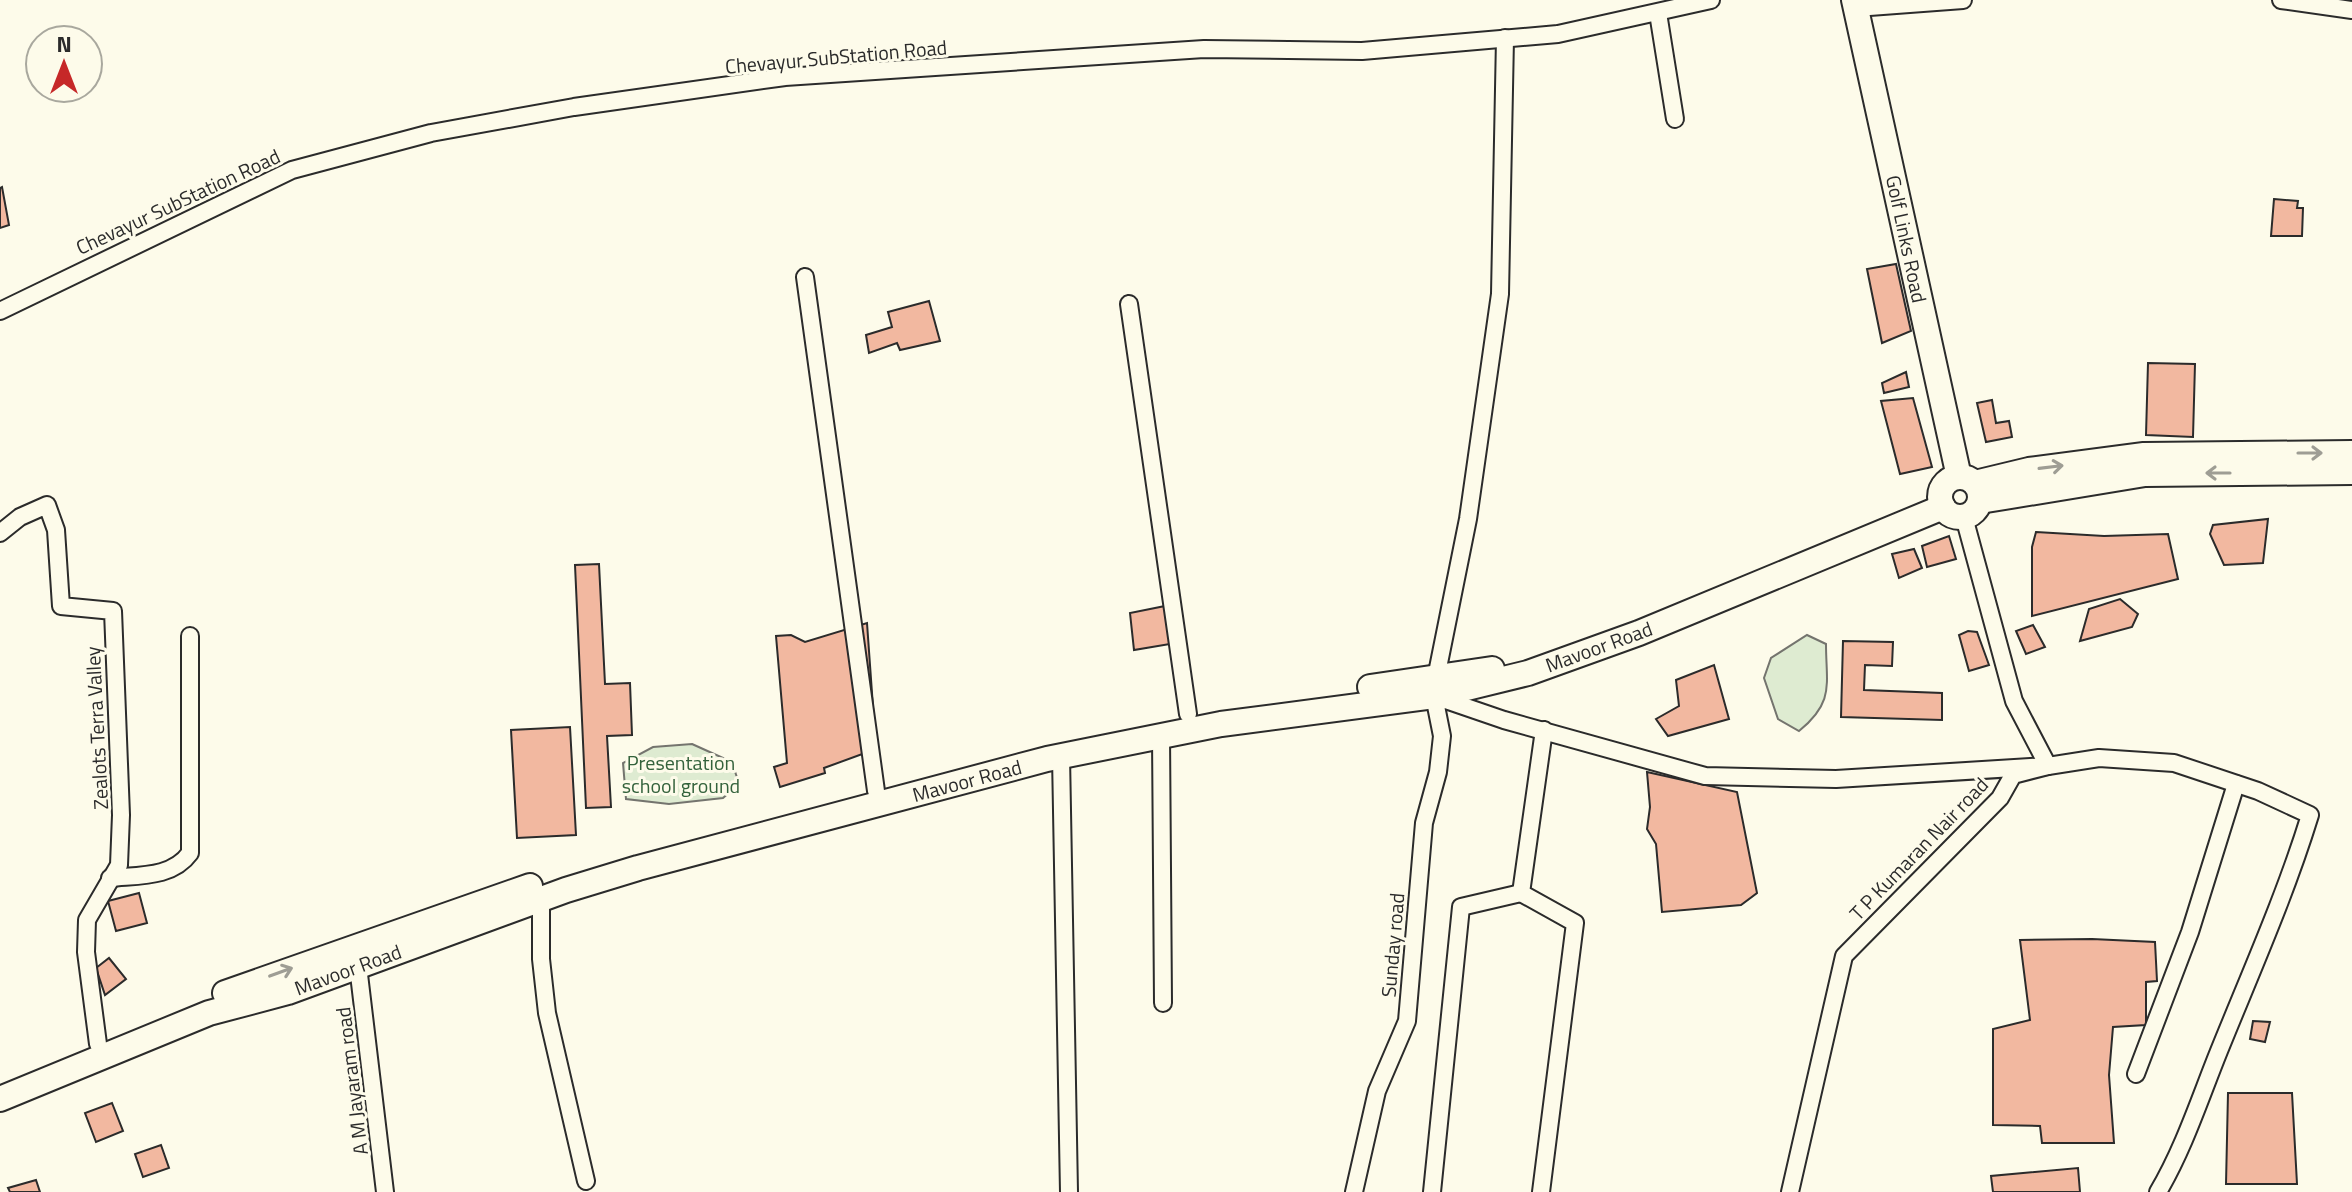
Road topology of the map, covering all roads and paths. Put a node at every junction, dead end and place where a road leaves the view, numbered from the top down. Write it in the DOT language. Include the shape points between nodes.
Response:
graph roads {
  1 [pos="1711,0"];
  2 [pos="1963,0"];
  3 [pos="2281,0"];
  4 [pos="1855,4"];
  5 [pos="2352,10"];
  6 [pos="1658,13"];
  7 [pos="1505,38"];
  8 [pos="1675,119"];
  9 [pos="805,277"];
  10 [pos="1129,304"];
  11 [pos="0,311"];
  12 [pos="2352,453"];
  13 [pos="2352,472"];
  14 [pos="1960,496"];
  15 [pos="0,533"];
  16 [pos="190,636"];
  17 [pos="1435,687"];
  18 [pos="1188,714"];
  19 [pos="1544,730"];
  20 [pos="1161,735"];
  21 [pos="1061,756"];
  22 [pos="2048,766"];
  23 [pos="2236,784"];
  24 [pos="876,791"];
  25 [pos="110,878"];
  26 [pos="1521,893"];
  27 [pos="541,899"];
  28 [pos="358,966"];
  29 [pos="1163,1003"];
  30 [pos="98,1044"];
  31 [pos="2136,1074"];
  32 [pos="0,1084"];
  33 [pos="0,1099"];
  34 [pos="586,1181"];
  35 [pos="385,1192"];
  36 [pos="1069,1192"];
  37 [pos="1354,1192"];
  38 [pos="1432,1192"];
  39 [pos="1541,1192"];
  40 [pos="1790,1192"];
  41 [pos="2158,1192"];
  1 -- 6 [label="street, Chevayur SubStation Road"];
  2 -- 4 [label="street"];
  3 -- 5 [label="street"];
  4 -- 14 [label="main road, Golf Links Road"];
  6 -- 7 [label="street, Chevayur SubStation Road" via="1558,34"];
  6 -- 8 [label="street"];
  7 -- 11 [label="street, Chevayur SubStation Road" via="1362,51 1204,49 785,77 574,107 431,133 292,170"];
  7 -- 17 [label="street" via="1500,294 1468,519"];
  9 -- 24 [label="street"];
  10 -- 18 [label="street"];
  14 -- 12 [label="main road, one-way" via="2029,470 2144,455"];
  13 -- 14 [label="main road, one-way" via="2145,474"];
  14 -- 17 [label="main road, Mavoor Road" via="1594,635"];
  14 -- 22 [label="street" via="2014,701"];
  15 -- 25 [label="street, Zealots Terra Valley" via="47,505 56,530 61,606 113,611 121,815 119,865"];
  16 -- 25 [label="street" via="190,853 162,873"];
  17 -- 18 [label="main road, Mavoor Road"];
  17 -- 19 [label="street"];
  17 -- 20 [label="main road, Mavoor Road"];
  17 -- 37 [label="street, Sunday road" via="1442,736 1424,823 1407,1021 1377,1091"];
  18 -- 24 [label="main road, Mavoor Road" via="1049,743"];
  19 -- 22 [label="street" via="1705,776 1836,779"];
  19 -- 26 [label="street"];
  20 -- 21 [label="main road, Mavoor Road"];
  20 -- 29 [label="street"];
  21 -- 27 [label="main road, Mavoor Road" via="652,864"];
  21 -- 36 [label="street"];
  22 -- 23 [label="street" via="2099,758 2174,763"];
  22 -- 40 [label="street, T P Kumaran Nair road" via="2013,775 2000,798 1844,956"];
  23 -- 31 [label="street" via="2190,932"];
  23 -- 41 [label="street" via="2310,815 2259,958"];
  30 -- 24 [label="main road, Mavoor Road, one-way" via="281,972 551,879"];
  25 -- 30 [label="street, Zealots Terra Valley" via="87,920"];
  26 -- 38 [label="street" via="1461,907"];
  26 -- 39 [label="street" via="1575,923"];
  27 -- 28 [label="main road, Mavoor Road"];
  27 -- 34 [label="street" via="547,1013"];
  28 -- 33 [label="main road, Mavoor Road" via="209,1013"];
  28 -- 35 [label="street, A M Jayaram road"];
  30 -- 32 [label="main road, Mavoor Road"];
}
